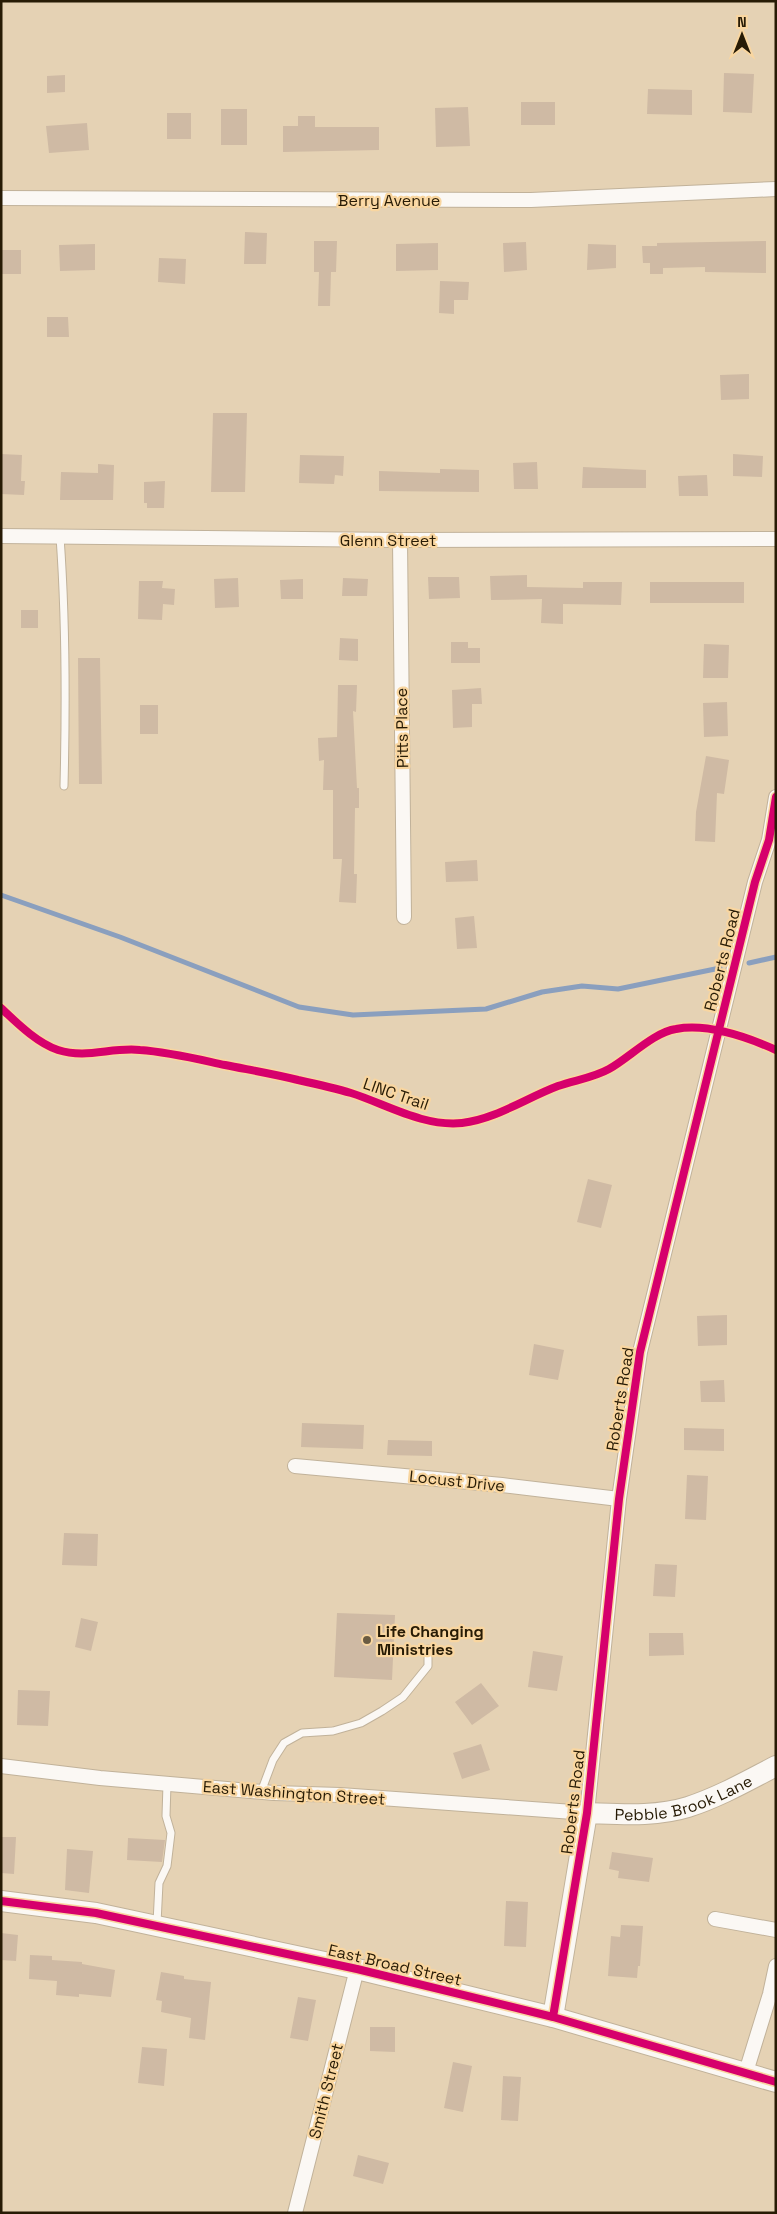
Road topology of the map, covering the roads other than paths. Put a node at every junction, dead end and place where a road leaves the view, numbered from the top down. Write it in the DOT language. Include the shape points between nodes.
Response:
graph roads {
  1 [pos="776,189"];
  2 [pos="1,198"];
  3 [pos="1,536"];
  4 [pos="60,537"];
  5 [pos="776,538"];
  6 [pos="400,540"];
  7 [pos="64,786"];
  8 [pos="776,797"];
  9 [pos="404,917"];
  10 [pos="295,1466"];
  11 [pos="618,1499"];
  12 [pos="428,1649"];
  13 [pos="1,1766"];
  14 [pos="776,1766"];
  15 [pos="167,1784"];
  16 [pos="261,1792"];
  17 [pos="587,1813"];
  18 [pos="1,1901"];
  19 [pos="715,1919"];
  20 [pos="156,1926"];
  21 [pos="776,1930"];
  22 [pos="776,1966"];
  23 [pos="357,1969"];
  24 [pos="553,2017"];
  25 [pos="746,2072"];
  26 [pos="776,2082"];
  27 [pos="295,2213"];
  1 -- 2 [label="street, Berry Avenue" via="531,200"];
  3 -- 4 [label="street, Glenn Street"];
  4 -- 6 [label="street, Glenn Street"];
  4 -- 7 [label="lane" via="66,735"];
  5 -- 6 [label="street, Glenn Street"];
  6 -- 9 [label="street, Pitts Place"];
  8 -- 11 [label="street, Roberts Road" via="769,840 753,891 640,1352"];
  10 -- 11 [label="street, Locust Drive"];
  11 -- 17 [label="street, Roberts Road"];
  12 -- 16 [label="lane" via="428,1666 403,1697 382,1711 362,1723 333,1731 302,1733 284,1743 273,1760"];
  13 -- 15 [label="street, East Washington Street"];
  14 -- 17 [label="street, Pebble Brook Lane" via="730,1791 686,1808 630,1815"];
  15 -- 16 [label="street, East Washington Street"];
  15 -- 20 [label="lane" via="166,1816 171,1834 166,1866 159,1883"];
  16 -- 17 [label="street, East Washington Street"];
  17 -- 24 [label="street, Roberts Road"];
  18 -- 20 [label="street, East Broad Street" via="96,1913"];
  19 -- 21 [label="street"];
  20 -- 23 [label="street, East Broad Street"];
  22 -- 25 [label="street"];
  23 -- 24 [label="street, East Broad Street"];
  23 -- 27 [label="street, Smith Street"];
  24 -- 25 [label="street, East Broad Street"];
  25 -- 26 [label="street, East Broad Street"];
}
